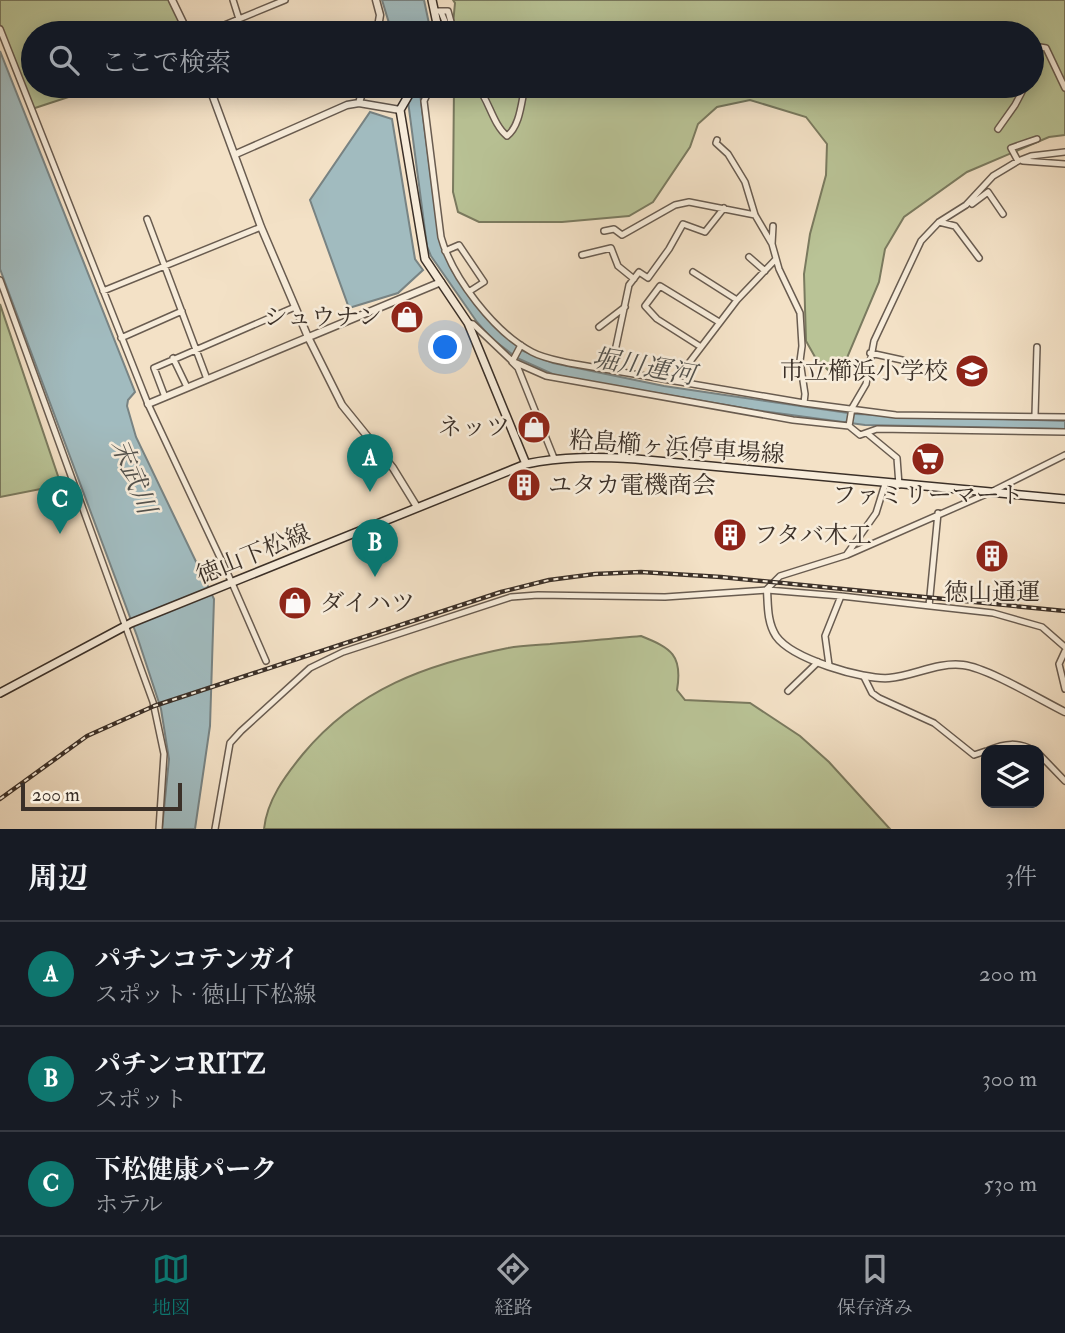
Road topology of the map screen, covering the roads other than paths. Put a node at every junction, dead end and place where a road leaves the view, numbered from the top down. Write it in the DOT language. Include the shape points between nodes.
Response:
graph roads {
  1 [pos="172,0"];
  2 [pos="233,0"];
  3 [pos="285,0"];
  4 [pos="376,0"];
  5 [pos="432,0"];
  6 [pos="438,11"];
  7 [pos="239,19"];
  8 [pos="182,21"];
  9 [pos="234,21"];
  10 [pos="379,21"];
  11 [pos="438,21"];
  12 [pos="444,21"];
  13 [pos="451,21"];
  14 [pos="0,29"];
  15 [pos="1044,48"];
  16 [pos="1063,79"];
  17 [pos="21,82"];
  18 [pos="1065,88"];
  19 [pos="27,98"];
  20 [pos="214,98"];
  21 [pos="360,98"];
  22 [pos="407,98"];
  23 [pos="426,98"];
  24 [pos="486,98"];
  25 [pos="522,98"];
  26 [pos="1017,98"];
  27 [pos="359,103"];
  28 [pos="401,107"];
  29 [pos="998,129"];
  30 [pos="1037,139"];
  31 [pos="717,140"];
  32 [pos="1065,152"];
  33 [pos="236,154"];
  34 [pos="1018,161"];
  35 [pos="1065,164"];
  36 [pos="966,205"];
  37 [pos="724,208"];
  38 [pos="1003,214"];
  39 [pos="755,215"];
  40 [pos="147,219"];
  41 [pos="939,222"];
  42 [pos="773,226"];
  43 [pos="261,227"];
  44 [pos="604,231"];
  45 [pos="772,244"];
  46 [pos="445,251"];
  47 [pos="582,255"];
  48 [pos="749,257"];
  49 [pos="979,258"];
  50 [pos="776,259"];
  51 [pos="165,266"];
  52 [pos="765,271"];
  53 [pos="693,272"];
  54 [pos="634,279"];
  55 [pos="0,280"];
  56 [pos="441,282"];
  57 [pos="103,291"];
  58 [pos="470,291"];
  59 [pos="737,300"];
  60 [pos="295,307"];
  61 [pos="625,307"];
  62 [pos="182,311"];
  63 [pos="468,323"];
  64 [pos="719,323"];
  65 [pos="599,327"];
  66 [pos="308,337"];
  67 [pos="121,338"];
  68 [pos="520,346"];
  69 [pos="701,346"];
  70 [pos="1037,347"];
  71 [pos="196,348"];
  72 [pos="870,352"];
  73 [pos="173,358"];
  74 [pos="512,359"];
  75 [pos="902,360"];
  76 [pos="611,370"];
  77 [pos="207,379"];
  78 [pos="676,380"];
  79 [pos="187,387"];
  80 [pos="165,397"];
  81 [pos="804,403"];
  82 [pos="148,404"];
  83 [pos="851,410"];
  84 [pos="1035,415"];
  85 [pos="1065,417"];
  86 [pos="849,425"];
  87 [pos="1065,432"];
  88 [pos="868,434"];
  89 [pos="1065,455"];
  90 [pos="554,458"];
  91 [pos="526,464"];
  92 [pos="885,484"];
  93 [pos="899,485"];
  94 [pos="993,491"];
  95 [pos="1065,499"];
  96 [pos="417,507"];
  97 [pos="938,513"];
  98 [pos="847,555"];
  99 [pos="232,583"];
  100 [pos="767,590"];
  101 [pos="841,596"];
  102 [pos="929,606"];
  103 [pos="129,624"];
  104 [pos="1065,649"];
  105 [pos="266,661"];
  106 [pos="819,661"];
  107 [pos="829,665"];
  108 [pos="864,677"];
  109 [pos="1065,689"];
  110 [pos="788,691"];
  111 [pos="0,693"];
  112 [pos="1065,711"];
  113 [pos="981,753"];
  114 [pos="1044,759"];
  115 [pos="1065,781"];
  116 [pos="159,829"];
  117 [pos="215,829"];
  1 -- 8 [label="street"];
  2 -- 7 [label="street"];
  3 -- 7 [label="street"];
  4 -- 10 [label="street"];
  5 -- 6 [label="main road"];
  6 -- 11 [label="main road"];
  6 -- 12 [label="street"];
  6 -- 13 [label="street" via="448,12"];
  7 -- 9 [label="street"];
  14 -- 17 [label="street"];
  15 -- 16 [label="street"];
  16 -- 18 [label="street"];
  19 -- 57 [label="street"];
  20 -- 33 [label="street"];
  21 -- 27 [label="street"];
  22 -- 28 [label="main road"];
  23 -- 46 [label="street"];
  24 -- 25 [label="street" via="506,136 518,119"];
  26 -- 29 [label="street"];
  27 -- 28 [label="street"];
  27 -- 33 [label="street"];
  28 -- 56 [label="main road" via="421,246"];
  30 -- 34 [label="street" via="1012,148"];
  31 -- 39 [label="street" via="745,182"];
  32 -- 34 [label="street"];
  33 -- 43 [label="street"];
  34 -- 35 [label="street"];
  34 -- 36 [label="street" via="993,176"];
  36 -- 38 [label="street" via="988,192"];
  36 -- 41 [label="street"];
  37 -- 39 [label="street"];
  37 -- 44 [label="street" via="689,202 622,235 614,229"];
  37 -- 54 [label="street" via="705,232 683,224 648,278 639,272"];
  39 -- 45 [label="street"];
  40 -- 51 [label="street"];
  41 -- 49 [label="street" via="954,226"];
  41 -- 72 [label="street" via="921,241"];
  42 -- 45 [label="street"];
  43 -- 51 [label="street"];
  43 -- 60 [label="street"];
  45 -- 50 [label="street"];
  46 -- 58 [label="street"];
  46 -- 58 [label="street" via="459,245 484,282"];
  47 -- 54 [label="street" via="611,248 618,266"];
  48 -- 52 [label="street"];
  50 -- 52 [label="street"];
  50 -- 81 [label="street" via="800,313"];
  51 -- 57 [label="street"];
  51 -- 62 [label="street"];
  52 -- 59 [label="street"];
  53 -- 59 [label="street"];
  54 -- 61 [label="street"];
  55 -- 103 [label="street"];
  56 -- 63 [label="main road"];
  56 -- 66 [label="street"];
  57 -- 67 [label="street"];
  58 -- 68 [label="street"];
  59 -- 64 [label="street"];
  60 -- 66 [label="street"];
  60 -- 71 [label="street"];
  61 -- 65 [label="street"];
  61 -- 76 [label="street"];
  62 -- 67 [label="street"];
  62 -- 71 [label="street"];
  63 -- 74 [label="street"];
  63 -- 91 [label="main road"];
  64 -- 69 [label="street"];
  64 -- 69 [label="street" via="660,285 645,306 657,319"];
  66 -- 77 [label="street"];
  66 -- 96 [label="street" via="342,405 393,468"];
  67 -- 82 [label="street"];
  68 -- 74 [label="street"];
  68 -- 76 [label="street" via="543,357"];
  69 -- 78 [label="street"];
  70 -- 84 [label="street"];
  71 -- 73 [label="street"];
  71 -- 77 [label="street"];
  72 -- 75 [label="street"];
  72 -- 83 [label="street" via="866,384"];
  73 -- 79 [label="street"];
  73 -- 80 [label="street" via="153,368"];
  74 -- 86 [label="street" via="562,380 793,420"];
  74 -- 90 [label="street"];
  76 -- 78 [label="street"];
  77 -- 79 [label="street"];
  78 -- 81 [label="street"];
  79 -- 80 [label="street"];
  80 -- 82 [label="street"];
  81 -- 83 [label="street"];
  82 -- 99 [label="street"];
  83 -- 84 [label="street" via="896,415"];
  83 -- 86 [label="street"];
  84 -- 85 [label="street"];
  86 -- 88 [label="street" via="859,435"];
  87 -- 88 [label="street" via="877,429"];
  88 -- 93 [label="street" via="897,458"];
  89 -- 94 [label="street"];
  90 -- 91 [label="main road, 粭島櫛ヶ浜停車場線"];
  90 -- 92 [label="main road, 粭島櫛ヶ浜停車場線" via="636,459"];
  91 -- 96 [label="main road, 徳山下松線"];
  92 -- 93 [label="main road, 粭島櫛ヶ浜停車場線"];
  92 -- 98 [label="street" via="876,513"];
  93 -- 94 [label="main road, 粭島櫛ヶ浜停車場線"];
  94 -- 95 [label="main road, 粭島櫛ヶ浜停車場線"];
  94 -- 97 [label="street"];
  96 -- 99 [label="main road, 徳山下松線"];
  97 -- 98 [label="street"];
  97 -- 102 [label="street"];
  98 -- 100 [label="street" via="780,576"];
  99 -- 103 [label="main road, 徳山下松線"];
  99 -- 105 [label="street"];
  100 -- 101 [label="street"];
  100 -- 106 [label="street" via="768,612 777,638"];
  100 -- 117 [label="street" via="665,597 511,597 328,658 310,668 230,743"];
  101 -- 102 [label="street"];
  101 -- 107 [label="street" via="825,636"];
  102 -- 104 [label="street" via="993,613 1042,626"];
  103 -- 111 [label="main road, 徳山下松線"];
  103 -- 116 [label="street" via="164,754"];
  104 -- 109 [label="street" via="1059,664"];
  106 -- 107 [label="street"];
  106 -- 110 [label="street"];
  107 -- 108 [label="street"];
  108 -- 112 [label="street" via="891,678 961,664"];
  108 -- 113 [label="street" via="879,698 934,723 974,755"];
  114 -- 115 [label="street"];
}
